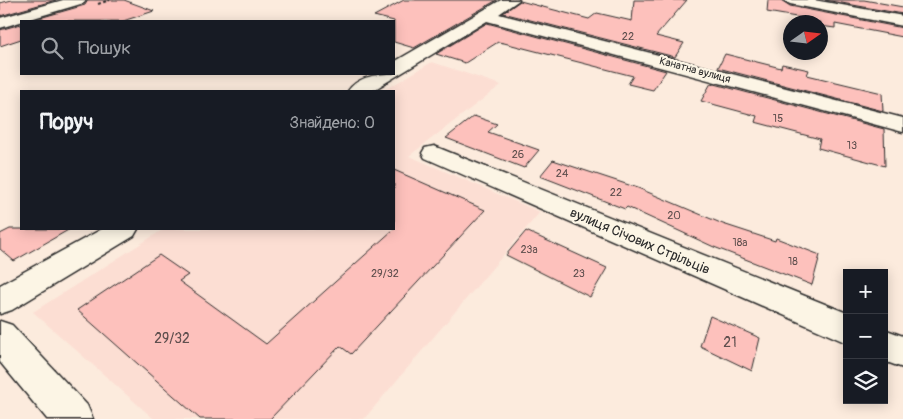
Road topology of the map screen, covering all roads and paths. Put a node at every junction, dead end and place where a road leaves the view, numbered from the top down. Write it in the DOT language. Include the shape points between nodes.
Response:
graph roads {
  1 [pos="79,0"];
  2 [pos="512,0"];
  3 [pos="790,0"];
  4 [pos="486,16"];
  5 [pos="903,21"];
  6 [pos="0,23"];
  7 [pos="395,69"];
  8 [pos="386,75"];
  9 [pos="360,90"];
  10 [pos="903,124"];
  11 [pos="434,153"];
  12 [pos="122,230"];
  13 [pos="0,301"];
  14 [pos="843,326"];
  15 [pos="0,336"];
  16 [pos="888,346"];
  17 [pos="903,352"];
  18 [pos="73,419"];
  1 -- 6 [label="street"];
  2 -- 4 [label="street"];
  3 -- 5 [label="street"];
  4 -- 7 [label="street"];
  4 -- 10 [label="street, Канатна вулиця"];
  8 -- 9 [label="street"];
  11 -- 14 [label="street, вулиця Січових Стрільців"];
  12 -- 13 [label="street"];
  15 -- 18 [label="street"];
  16 -- 17 [label="street"];
}
